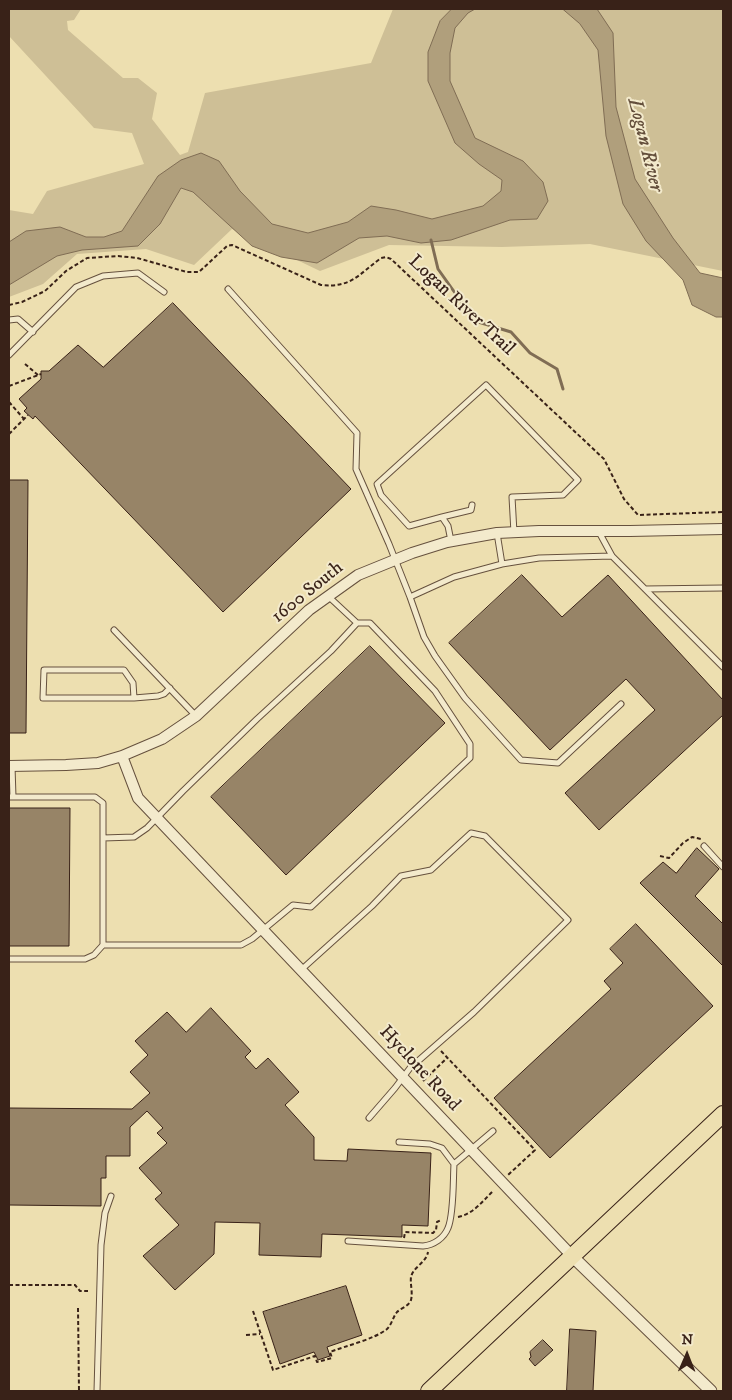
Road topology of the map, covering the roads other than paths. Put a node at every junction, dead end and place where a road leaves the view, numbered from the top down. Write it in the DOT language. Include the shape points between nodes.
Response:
graph roads {
  1 [pos="228,289"];
  2 [pos="164,292"];
  3 [pos="9,320"];
  4 [pos="32,332"];
  5 [pos="9,355"];
  6 [pos="472,505"];
  7 [pos="442,517"];
  8 [pos="723,530"];
  9 [pos="514,532"];
  10 [pos="599,532"];
  11 [pos="496,534"];
  12 [pos="451,541"];
  13 [pos="612,556"];
  14 [pos="394,560"];
  15 [pos="502,564"];
  16 [pos="723,588"];
  17 [pos="645,589"];
  18 [pos="328,595"];
  19 [pos="410,597"];
  20 [pos="357,623"];
  21 [pos="114,630"];
  22 [pos="723,667"];
  23 [pos="170,688"];
  24 [pos="134,698"];
  25 [pos="621,704"];
  26 [pos="196,716"];
  27 [pos="122,756"];
  28 [pos="10,766"];
  29 [pos="11,797"];
  30 [pos="156,818"];
  31 [pos="103,838"];
  32 [pos="704,846"];
  33 [pos="723,867"];
  34 [pos="262,930"];
  35 [pos="103,944"];
  36 [pos="9,959"];
  37 [pos="302,970"];
  38 [pos="403,1077"];
  39 [pos="723,1114"];
  40 [pos="369,1118"];
  41 [pos="494,1131"];
  42 [pos="400,1142"];
  43 [pos="471,1150"];
  44 [pos="454,1164"];
  45 [pos="111,1196"];
  46 [pos="348,1242"];
  47 [pos="572,1256"];
  48 [pos="96,1391"];
  49 [pos="429,1391"];
  50 [pos="710,1391"];
  1 -- 14 [label="lane" via="357,433 356,469"];
  2 -- 4 [label="lane" via="138,273 103,276 76,286"];
  3 -- 4 [label="lane" via="18,319"];
  4 -- 5 [label="lane"];
  6 -- 7 [label="lane" via="471,510"];
  7 -- 9 [label="lane" via="409,526 381,496 377,484 486,385 578,480 563,495 512,497"];
  7 -- 12 [label="lane"];
  8 -- 10 [label="street, 1600 South"];
  9 -- 10 [label="street, 1600 South"];
  9 -- 11 [label="street, 1600 South"];
  10 -- 13 [label="lane"];
  11 -- 12 [label="street, 1600 South"];
  11 -- 15 [label="lane"];
  12 -- 14 [label="street, 1600 South"];
  13 -- 15 [label="lane" via="539,558"];
  13 -- 17 [label="lane"];
  14 -- 18 [label="street, 1600 South" via="358,575"];
  14 -- 19 [label="lane"];
  15 -- 19 [label="lane" via="454,578"];
  16 -- 17 [label="lane"];
  17 -- 22 [label="lane"];
  18 -- 20 [label="lane"];
  18 -- 26 [label="street, 1600 South"];
  19 -- 25 [label="lane" via="434,656 465,698 522,760 558,763"];
  20 -- 30 [label="lane"];
  20 -- 34 [label="lane" via="370,624 435,691 470,744 470,758 311,907 293,905"];
  21 -- 23 [label="lane"];
  23 -- 24 [label="lane" via="158,696"];
  23 -- 26 [label="lane"];
  24 -- 24 [label="lane" via="43,698 44,670 124,670 133,683"];
  26 -- 27 [label="street, 1600 South" via="162,739"];
  27 -- 28 [label="street, 1600 South" via="66,765"];
  27 -- 30 [label="street, Hyclone Road" via="138,798"];
  28 -- 29 [label="lane"];
  29 -- 31 [label="lane" via="95,797 103,802"];
  30 -- 31 [label="lane" via="134,837"];
  30 -- 34 [label="street, Hyclone Road"];
  31 -- 35 [label="lane"];
  32 -- 33 [label="lane"];
  34 -- 35 [label="lane" via="241,945"];
  34 -- 37 [label="street, Hyclone Road"];
  35 -- 36 [label="lane" via="94,955 85,959"];
  37 -- 38 [label="street, Hyclone Road"];
  37 -- 38 [label="lane" via="402,876 432,870 470,834 485,836 568,920"];
  38 -- 40 [label="lane"];
  38 -- 43 [label="street, Hyclone Road"];
  39 -- 47 [label="highway"];
  41 -- 43 [label="lane"];
  42 -- 44 [label="lane" via="442,1148"];
  43 -- 44 [label="lane"];
  43 -- 47 [label="street, Hyclone Road"];
  44 -- 46 [label="lane" via="448,1228 435,1243 423,1246"];
  45 -- 48 [label="lane" via="101,1245"];
  47 -- 49 [label="highway"];
  47 -- 50 [label="street, Hyclone Road"];
}
